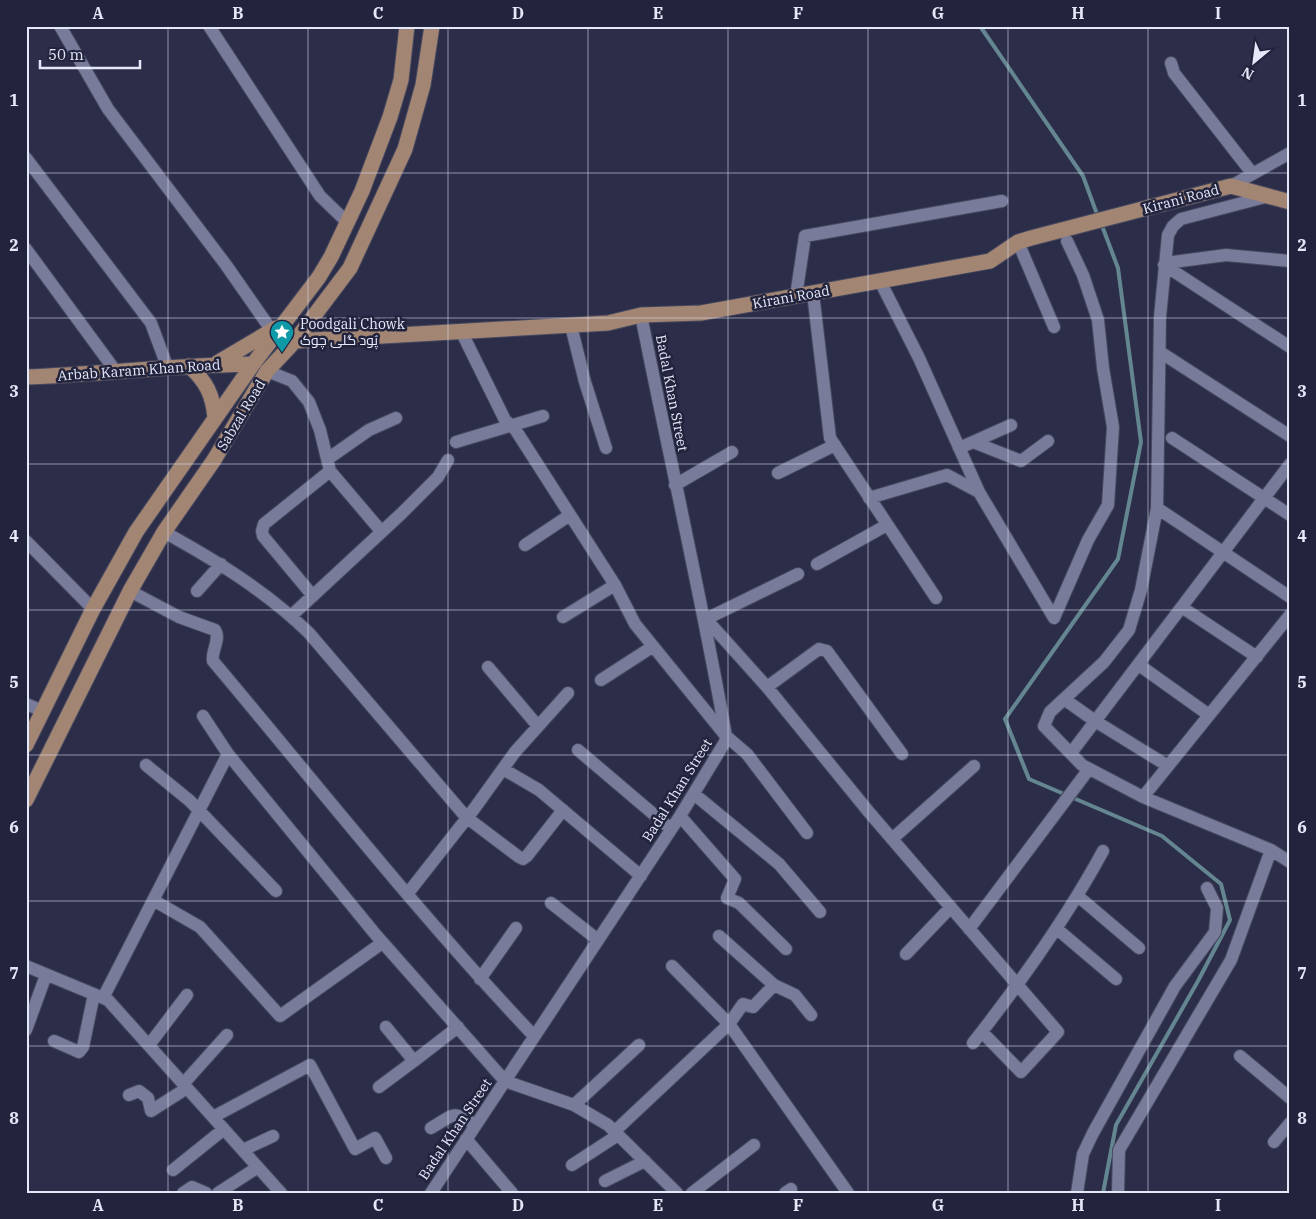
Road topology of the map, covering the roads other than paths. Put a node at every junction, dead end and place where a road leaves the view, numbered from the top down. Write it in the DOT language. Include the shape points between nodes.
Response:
graph roads {
  1 [pos="60,26"];
  2 [pos="209,26"];
  3 [pos="408,26"];
  4 [pos="432,26"];
  5 [pos="1171,63"];
  6 [pos="1290,153"];
  7 [pos="26,158"];
  8 [pos="1252,173"];
  9 [pos="1231,186"];
  10 [pos="1270,196"];
  11 [pos="1002,201"];
  12 [pos="1290,202"];
  13 [pos="348,223"];
  14 [pos="1024,240"];
  15 [pos="1067,241"];
  16 [pos="26,249"];
  17 [pos="1290,261"];
  18 [pos="1168,263"];
  19 [pos="880,281"];
  20 [pos="813,293"];
  21 [pos="796,296"];
  22 [pos="641,316"];
  23 [pos="571,326"];
  24 [pos="1054,327"];
  25 [pos="278,329"];
  26 [pos="462,333"];
  27 [pos="295,341"];
  28 [pos="1290,348"];
  29 [pos="1160,352"];
  30 [pos="215,364"];
  31 [pos="252,364"];
  32 [pos="167,366"];
  33 [pos="189,366"];
  34 [pos="267,371"];
  35 [pos="117,373"];
  36 [pos="26,377"];
  37 [pos="543,416"];
  38 [pos="215,418"];
  39 [pos="396,418"];
  40 [pos="511,425"];
  41 [pos="1012,425"];
  42 [pos="1290,436"];
  43 [pos="1172,438"];
  44 [pos="1048,441"];
  45 [pos="456,442"];
  46 [pos="973,442"];
  47 [pos="835,445"];
  48 [pos="606,448"];
  49 [pos="959,448"];
  50 [pos="732,452"];
  51 [pos="448,460"];
  52 [pos="330,464"];
  53 [pos="1290,464"];
  54 [pos="778,473"];
  55 [pos="675,485"];
  56 [pos="979,492"];
  57 [pos="870,498"];
  58 [pos="1264,498"];
  59 [pos="1156,508"];
  60 [pos="570,515"];
  61 [pos="1290,515"];
  62 [pos="887,525"];
  63 [pos="381,530"];
  64 [pos="164,532"];
  65 [pos="26,542"];
  66 [pos="525,545"];
  67 [pos="1225,552"];
  68 [pos="221,564"];
  69 [pos="817,564"];
  70 [pos="798,574"];
  71 [pos="615,585"];
  72 [pos="130,591"];
  73 [pos="198,591"];
  74 [pos="313,596"];
  75 [pos="1290,597"];
  76 [pos="936,598"];
  77 [pos="1183,608"];
  78 [pos="93,609"];
  79 [pos="1290,615"];
  80 [pos="291,616"];
  81 [pos="563,617"];
  82 [pos="706,619"];
  83 [pos="652,647"];
  84 [pos="1257,657"];
  85 [pos="1139,665"];
  86 [pos="488,667"];
  87 [pos="601,680"];
  88 [pos="766,686"];
  89 [pos="568,692"];
  90 [pos="1064,699"];
  91 [pos="26,704"];
  92 [pos="43,711"];
  93 [pos="1209,715"];
  94 [pos="203,716"];
  95 [pos="1095,721"];
  96 [pos="537,725"];
  97 [pos="726,736"];
  98 [pos="26,745"];
  99 [pos="578,750"];
  100 [pos="1071,753"];
  101 [pos="228,754"];
  102 [pos="902,754"];
  103 [pos="146,765"];
  104 [pos="974,766"];
  105 [pos="1168,766"];
  106 [pos="503,769"];
  107 [pos="1085,773"];
  108 [pos="694,794"];
  109 [pos="1144,798"];
  110 [pos="26,800"];
  111 [pos="563,810"];
  112 [pos="199,812"];
  113 [pos="680,816"];
  114 [pos="466,817"];
  115 [pos="671,829"];
  116 [pos="807,833"];
  117 [pos="892,838"];
  118 [pos="1271,850"];
  119 [pos="1103,851"];
  120 [pos="1290,862"];
  121 [pos="641,876"];
  122 [pos="1207,888"];
  123 [pos="276,891"];
  124 [pos="408,893"];
  125 [pos="1079,897"];
  126 [pos="153,900"];
  127 [pos="551,903"];
  128 [pos="951,907"];
  129 [pos="820,912"];
  130 [pos="516,928"];
  131 [pos="969,928"];
  132 [pos="1057,929"];
  133 [pos="719,936"];
  134 [pos="598,940"];
  135 [pos="382,943"];
  136 [pos="1138,948"];
  137 [pos="786,949"];
  138 [pos="906,954"];
  139 [pos="26,966"];
  140 [pos="672,966"];
  141 [pos="46,975"];
  142 [pos="480,979"];
  143 [pos="1116,979"];
  144 [pos="774,985"];
  145 [pos="1017,986"];
  146 [pos="187,995"];
  147 [pos="98,996"];
  148 [pos="811,1015"];
  149 [pos="729,1024"];
  150 [pos="386,1027"];
  151 [pos="458,1027"];
  152 [pos="26,1030"];
  153 [pos="982,1032"];
  154 [pos="226,1035"];
  155 [pos="534,1036"];
  156 [pos="54,1041"];
  157 [pos="973,1043"];
  158 [pos="149,1045"];
  159 [pos="639,1045"];
  160 [pos="1240,1056"];
  161 [pos="414,1061"];
  162 [pos="505,1081"];
  163 [pos="185,1086"];
  164 [pos="379,1087"];
  165 [pos="129,1095"];
  166 [pos="1290,1098"];
  167 [pos="574,1105"];
  168 [pos="213,1117"];
  169 [pos="1290,1123"];
  170 [pos="475,1125"];
  171 [pos="431,1128"];
  172 [pos="224,1130"];
  173 [pos="616,1133"];
  174 [pos="273,1136"];
  175 [pos="466,1139"];
  176 [pos="1274,1142"];
  177 [pos="754,1144"];
  178 [pos="243,1150"];
  179 [pos="386,1158"];
  180 [pos="645,1162"];
  181 [pos="572,1165"];
  182 [pos="258,1167"];
  183 [pos="173,1170"];
  184 [pos="605,1181"];
  185 [pos="183,1193"];
  186 [pos="206,1193"];
  187 [pos="218,1193"];
  188 [pos="281,1193"];
  189 [pos="431,1193"];
  190 [pos="512,1193"];
  191 [pos="676,1193"];
  192 [pos="692,1193"];
  193 [pos="848,1193"];
  194 [pos="1077,1193"];
  195 [pos="1118,1193"];
  1 -- 25 [label="street" via="108,109"];
  2 -- 13 [label="street" via="320,196"];
  3 -- 13 [label="main road, Sabzal Road" via="401,80 390,118"];
  4 -- 27 [label="main road, Sabzal Road" via="423,85 405,149 350,268"];
  5 -- 8 [label="street" via="1174,73"];
  6 -- 8 [label="street"];
  7 -- 32 [label="street" via="151,323"];
  8 -- 9 [label="street"];
  9 -- 10 [label="main road, Kirani Road"];
  9 -- 14 [label="main road, Kirani Road"];
  10 -- 12 [label="main road, Kirani Road"];
  10 -- 18 [label="street" via="1181,219 1168,235"];
  11 -- 21 [label="street" via="805,236"];
  13 -- 25 [label="main road, Sabzal Road" via="319,277"];
  14 -- 19 [label="main road, Kirani Road" via="990,261"];
  14 -- 24 [label="street"];
  15 -- 56 [label="street" via="1098,320 1102,368 1113,427 1108,505 1088,540 1054,618"];
  16 -- 35 [label="street"];
  17 -- 18 [label="street" via="1226,255"];
  18 -- 28 [label="street"];
  18 -- 29 [label="street"];
  19 -- 20 [label="main road, Kirani Road"];
  19 -- 49 [label="street"];
  20 -- 21 [label="main road, Kirani Road"];
  20 -- 47 [label="street" via="830,438"];
  21 -- 22 [label="main road, Kirani Road" via="701,313"];
  22 -- 23 [label="main road, Kirani Road"];
  22 -- 55 [label="street, Badal Khan Street"];
  23 -- 26 [label="main road, Kirani Road"];
  23 -- 48 [label="street"];
  25 -- 27 [label="main road, Kirani Road"];
  25 -- 30 [label="main road"];
  25 -- 31 [label="main road, Sabzal Road"];
  26 -- 27 [label="main road, Kirani Road"];
  26 -- 40 [label="street" via="505,420"];
  27 -- 34 [label="main road, Sabzal Road"];
  29 -- 42 [label="street"];
  29 -- 59 [label="street"];
  30 -- 31 [label="main road, Arbab Karam Khan Road"];
  30 -- 33 [label="main road, Arbab Karam Khan Road"];
  31 -- 38 [label="main road, Sabzal Road"];
  32 -- 33 [label="main road, Arbab Karam Khan Road"];
  32 -- 35 [label="main road, Arbab Karam Khan Road"];
  33 -- 38 [label="main road" via="202,377 214,399"];
  34 -- 52 [label="street" via="292,381 309,402"];
  34 -- 64 [label="main road, Sabzal Road" via="214,460"];
  35 -- 36 [label="main road, Arbab Karam Khan Road"];
  37 -- 40 [label="street"];
  38 -- 78 [label="main road, Sabzal Road" via="136,532"];
  39 -- 52 [label="street" via="369,430"];
  40 -- 45 [label="street"];
  40 -- 60 [label="street"];
  41 -- 46 [label="street"];
  43 -- 58 [label="street"];
  44 -- 46 [label="street" via="1021,462"];
  46 -- 49 [label="street"];
  47 -- 54 [label="street"];
  47 -- 57 [label="street"];
  49 -- 56 [label="street"];
  50 -- 55 [label="street"];
  51 -- 63 [label="street" via="438,476"];
  52 -- 63 [label="street"];
  52 -- 74 [label="street" via="264,524 262,531"];
  53 -- 58 [label="street"];
  55 -- 82 [label="street, Badal Khan Street"];
  56 -- 57 [label="street" via="947,475"];
  57 -- 62 [label="street"];
  58 -- 61 [label="street"];
  58 -- 67 [label="street"];
  59 -- 67 [label="street"];
  59 -- 90 [label="street" via="1141,590 1129,630 1104,662"];
  60 -- 66 [label="street"];
  60 -- 71 [label="street"];
  62 -- 69 [label="street"];
  62 -- 76 [label="street"];
  63 -- 74 [label="street"];
  64 -- 68 [label="street"];
  64 -- 72 [label="main road, Sabzal Road"];
  65 -- 78 [label="street"];
  67 -- 75 [label="street"];
  67 -- 77 [label="street"];
  68 -- 73 [label="street"];
  68 -- 80 [label="street"];
  70 -- 82 [label="street"];
  71 -- 81 [label="street"];
  71 -- 83 [label="street" via="635,624"];
  72 -- 110 [label="main road, Sabzal Road"];
  72 -- 124 [label="street" via="218,633 213,661"];
  74 -- 80 [label="street"];
  77 -- 84 [label="street"];
  77 -- 85 [label="street"];
  78 -- 92 [label="main road, Sabzal Road"];
  79 -- 84 [label="street"];
  80 -- 114 [label="street"];
  82 -- 88 [label="street"];
  82 -- 97 [label="street, Badal Khan Street"];
  83 -- 87 [label="street"];
  83 -- 97 [label="street"];
  84 -- 93 [label="street"];
  85 -- 93 [label="street"];
  85 -- 95 [label="street"];
  86 -- 96 [label="street"];
  88 -- 102 [label="street" via="819,649 827,651"];
  88 -- 117 [label="street"];
  89 -- 96 [label="street"];
  90 -- 95 [label="street"];
  90 -- 100 [label="street" via="1050,712 1044,726"];
  91 -- 92 [label="street"];
  92 -- 98 [label="main road, Sabzal Road"];
  93 -- 105 [label="street"];
  94 -- 101 [label="street"];
  95 -- 100 [label="street"];
  95 -- 105 [label="street"];
  96 -- 106 [label="street"];
  97 -- 108 [label="street, Badal Khan Street"];
  97 -- 116 [label="street" via="748,754"];
  99 -- 115 [label="street"];
  100 -- 107 [label="street"];
  101 -- 112 [label="street"];
  101 -- 135 [label="street"];
  103 -- 112 [label="street"];
  104 -- 117 [label="street"];
  105 -- 109 [label="street"];
  106 -- 111 [label="street" via="539,790"];
  106 -- 114 [label="street"];
  107 -- 109 [label="street"];
  107 -- 131 [label="street"];
  108 -- 113 [label="street, Badal Khan Street"];
  108 -- 129 [label="street" via="779,864"];
  109 -- 118 [label="street"];
  111 -- 114 [label="street" via="523,858"];
  111 -- 121 [label="street"];
  112 -- 123 [label="street"];
  112 -- 126 [label="street"];
  113 -- 115 [label="street, Badal Khan Street"];
  113 -- 137 [label="street" via="735,879 728,898 740,903"];
  114 -- 124 [label="street"];
  115 -- 121 [label="street, Badal Khan Street"];
  117 -- 128 [label="street"];
  118 -- 120 [label="street"];
  118 -- 195 [label="street" via="1232,960 1119,1150"];
  119 -- 125 [label="street"];
  121 -- 134 [label="street, Badal Khan Street"];
  122 -- 194 [label="street" via="1218,908 1215,932 1174,986 1093,1133 1083,1154"];
  124 -- 142 [label="street"];
  125 -- 132 [label="street"];
  125 -- 136 [label="street"];
  126 -- 135 [label="street" via="200,927 280,1016"];
  126 -- 147 [label="street"];
  127 -- 134 [label="street"];
  128 -- 131 [label="street"];
  128 -- 138 [label="street"];
  130 -- 142 [label="street"];
  131 -- 145 [label="street"];
  132 -- 143 [label="street"];
  132 -- 145 [label="street"];
  133 -- 144 [label="street"];
  134 -- 155 [label="street, Badal Khan Street"];
  135 -- 151 [label="street"];
  139 -- 141 [label="street"];
  140 -- 149 [label="street"];
  141 -- 147 [label="street"];
  141 -- 152 [label="street"];
  142 -- 155 [label="street"];
  144 -- 148 [label="street" via="795,995"];
  144 -- 149 [label="street" via="753,1007 743,1004"];
  145 -- 153 [label="street"];
  145 -- 153 [label="street" via="1058,1032 1021,1072"];
  146 -- 158 [label="street"];
  147 -- 156 [label="street" via="79,1052"];
  147 -- 158 [label="street" via="108,1000"];
  149 -- 173 [label="street"];
  149 -- 193 [label="street"];
  150 -- 161 [label="street"];
  151 -- 161 [label="street"];
  151 -- 162 [label="street"];
  153 -- 157 [label="street"];
  154 -- 163 [label="street"];
  155 -- 162 [label="street, Badal Khan Street"];
  158 -- 163 [label="street"];
  159 -- 167 [label="street"];
  160 -- 166 [label="street"];
  161 -- 164 [label="street"];
  162 -- 167 [label="street"];
  162 -- 170 [label="street, Badal Khan Street"];
  163 -- 165 [label="street" via="151,1111 148,1098 139,1091"];
  163 -- 168 [label="street"];
  167 -- 173 [label="street"];
  168 -- 172 [label="street"];
  168 -- 179 [label="street" via="310,1065 355,1149 375,1138"];
  169 -- 176 [label="street"];
  170 -- 171 [label="street" via="456,1114"];
  170 -- 175 [label="street, Badal Khan Street"];
  172 -- 178 [label="street"];
  172 -- 183 [label="street"];
  173 -- 180 [label="street"];
  173 -- 181 [label="street"];
  174 -- 178 [label="street"];
  175 -- 189 [label="street, Badal Khan Street"];
  175 -- 190 [label="street"];
  177 -- 192 [label="street"];
  178 -- 182 [label="street"];
  180 -- 184 [label="street"];
  180 -- 191 [label="street"];
  182 -- 187 [label="street"];
  182 -- 188 [label="street"];
  185 -- 186 [label="street" via="192,1187"];
}
